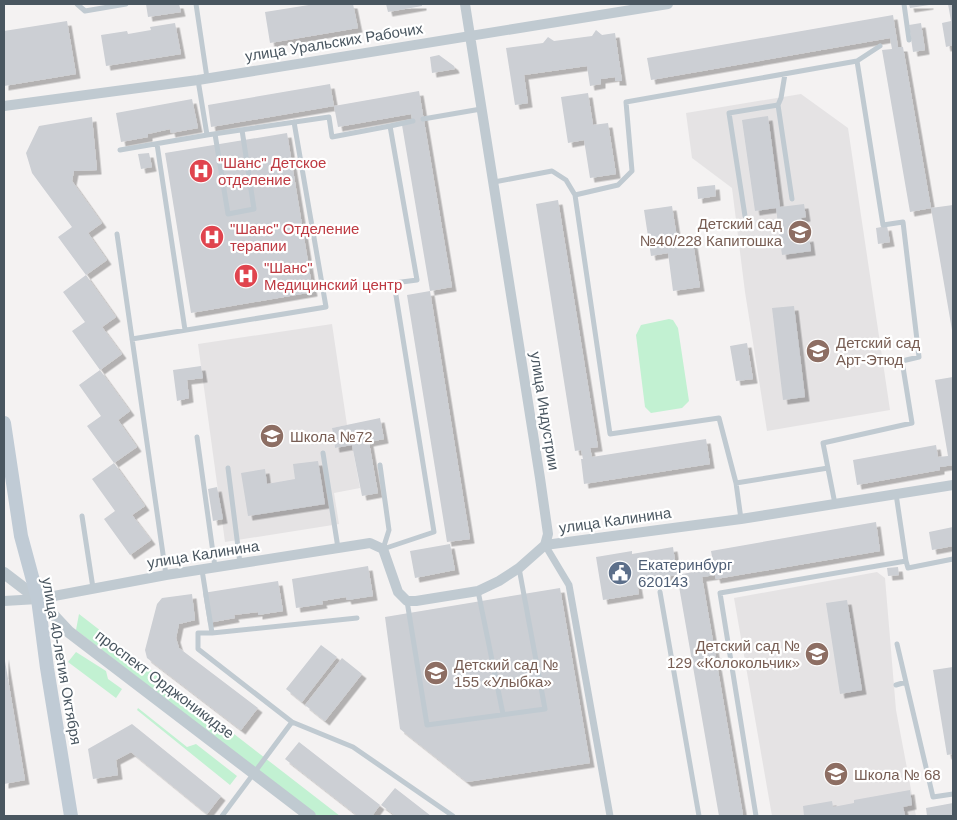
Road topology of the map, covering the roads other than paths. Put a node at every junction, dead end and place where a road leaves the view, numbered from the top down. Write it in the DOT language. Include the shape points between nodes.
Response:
graph roads {
  1 [pos="77,4"];
  2 [pos="126,4"];
  3 [pos="196,4"];
  4 [pos="465,4"];
  5 [pos="668,4"];
  6 [pos="904,4"];
  7 [pos="469,36"];
  8 [pos="909,40"];
  9 [pos="880,46"];
  10 [pos="857,61"];
  11 [pos="785,74"];
  12 [pos="202,79"];
  13 [pos="778,105"];
  14 [pos="4,106"];
  15 [pos="481,109"];
  16 [pos="423,119"];
  17 [pos="412,120"];
  18 [pos="294,122"];
  19 [pos="390,126"];
  20 [pos="242,130"];
  21 [pos="215,134"];
  22 [pos="207,135"];
  23 [pos="157,144"];
  24 [pos="120,150"];
  25 [pos="493,182"];
  26 [pos="574,195"];
  27 [pos="792,198"];
  28 [pos="745,216"];
  29 [pos="117,234"];
  30 [pos="185,330"];
  31 [pos="132,339"];
  32 [pos="4,423"];
  33 [pos="197,437"];
  34 [pos="323,453"];
  35 [pos="380,465"];
  36 [pos="228,468"];
  37 [pos="828,468"];
  38 [pos="736,483"];
  39 [pos="953,485"];
  40 [pos="896,494"];
  41 [pos="835,505"];
  42 [pos="82,516"];
  43 [pos="741,519"];
  44 [pos="545,545"];
  45 [pos="338,548"];
  46 [pos="383,549"];
  47 [pos="953,559"];
  48 [pos="906,562"];
  49 [pos="240,563"];
  50 [pos="216,567"];
  51 [pos="519,568"];
  52 [pos="202,569"];
  53 [pos="4,573"];
  54 [pos="166,575"];
  55 [pos="93,588"];
  56 [pos="478,591"];
  57 [pos="660,592"];
  58 [pos="38,599"];
  59 [pos="407,600"];
  60 [pos="4,601"];
  61 [pos="357,618"];
  62 [pos="212,633"];
  63 [pos="897,644"];
  64 [pos="906,682"];
  65 [pos="896,685"];
  66 [pos="503,714"];
  67 [pos="292,722"];
  68 [pos="254,773"];
  69 [pos="953,794"];
  70 [pos="72,816"];
  71 [pos="222,816"];
  72 [pos="310,816"];
  73 [pos="453,816"];
  74 [pos="610,816"];
  75 [pos="699,816"];
  76 [pos="756,816"];
  1 -- 2 [label="lane" via="85,10"];
  3 -- 12 [label="lane"];
  4 -- 7 [label="street, улица Индустрии"];
  5 -- 7 [label="street, улица Уральских Рабочих"];
  6 -- 8 [label="lane"];
  7 -- 12 [label="street, улица Уральских Рабочих"];
  7 -- 15 [label="street, улица Индустрии"];
  9 -- 10 [label="lane"];
  10 -- 11 [label="lane"];
  10 -- 37 [label="lane" via="883,225 903,222 919,357 902,361 912,423 823,443"];
  11 -- 13 [label="lane"];
  11 -- 26 [label="lane" via="626,102 632,171 618,185"];
  12 -- 14 [label="street, улица Уральских Рабочих"];
  12 -- 22 [label="lane"];
  13 -- 27 [label="lane"];
  13 -- 28 [label="lane" via="729,113"];
  15 -- 16 [label="lane"];
  15 -- 25 [label="street, улица Индустрии"];
  17 -- 19 [label="lane"];
  18 -- 19 [label="lane" via="329,117 332,137"];
  18 -- 20 [label="lane"];
  18 -- 30 [label="lane" via="326,308"];
  19 -- 46 [label="lane" via="417,280 394,283 434,532"];
  20 -- 21 [label="lane"];
  20 -- 21 [label="lane" via="254,209 228,214"];
  21 -- 22 [label="lane"];
  22 -- 23 [label="lane"];
  23 -- 24 [label="lane"];
  23 -- 30 [label="lane"];
  25 -- 26 [label="lane" via="552,171 566,180"];
  25 -- 44 [label="street, улица Индустрии" via="548,534"];
  26 -- 38 [label="lane" via="610,434 719,418"];
  29 -- 31 [label="lane"];
  30 -- 31 [label="lane"];
  31 -- 54 [label="lane"];
  32 -- 58 [label="main road, улица 40-летия Октября" via="21,536"];
  33 -- 50 [label="lane"];
  34 -- 45 [label="lane"];
  35 -- 46 [label="lane" via="390,530"];
  36 -- 49 [label="lane"];
  37 -- 38 [label="lane"];
  37 -- 41 [label="lane"];
  38 -- 43 [label="lane"];
  39 -- 40 [label="street, улица Калинина"];
  40 -- 41 [label="street, улица Калинина"];
  40 -- 48 [label="lane"];
  41 -- 43 [label="street, улица Калинина"];
  42 -- 55 [label="lane"];
  43 -- 44 [label="street, улица Калинина"];
  44 -- 51 [label="street, улица Калинина"];
  44 -- 74 [label="street" via="569,585"];
  45 -- 46 [label="street, улица Калинина" via="370,542"];
  45 -- 49 [label="street, улица Калинина"];
  46 -- 59 [label="street" via="398,592"];
  47 -- 48 [label="lane" via="908,568"];
  48 -- 76 [label="lane" via="720,593"];
  49 -- 50 [label="street, улица Калинина"];
  50 -- 52 [label="street, улица Калинина"];
  51 -- 56 [label="street, улица Калинина"];
  51 -- 66 [label="lane" via="545,709"];
  52 -- 54 [label="street, улица Калинина"];
  52 -- 62 [label="lane"];
  53 -- 58 [label="street, проспект Орджоникидзе"];
  54 -- 55 [label="street, улица Калинина"];
  55 -- 58 [label="street, улица Калинина"];
  56 -- 59 [label="street, улица Калинина"];
  56 -- 66 [label="lane"];
  57 -- 75 [label="lane"];
  58 -- 60 [label="street, улица Калинина"];
  58 -- 68 [label="street, проспект Орджоникидзе" via="69,632"];
  58 -- 70 [label="main road, улица 40-летия Октября"];
  59 -- 66 [label="lane" via="427,725"];
  61 -- 62 [label="lane"];
  62 -- 67 [label="lane" via="198,633 198,649"];
  63 -- 64 [label="lane"];
  64 -- 65 [label="lane"];
  64 -- 69 [label="lane" via="932,797"];
  67 -- 68 [label="lane"];
  67 -- 73 [label="lane" via="353,747"];
  68 -- 71 [label="lane"];
  68 -- 72 [label="street, проспект Орджоникидзе"];
}
